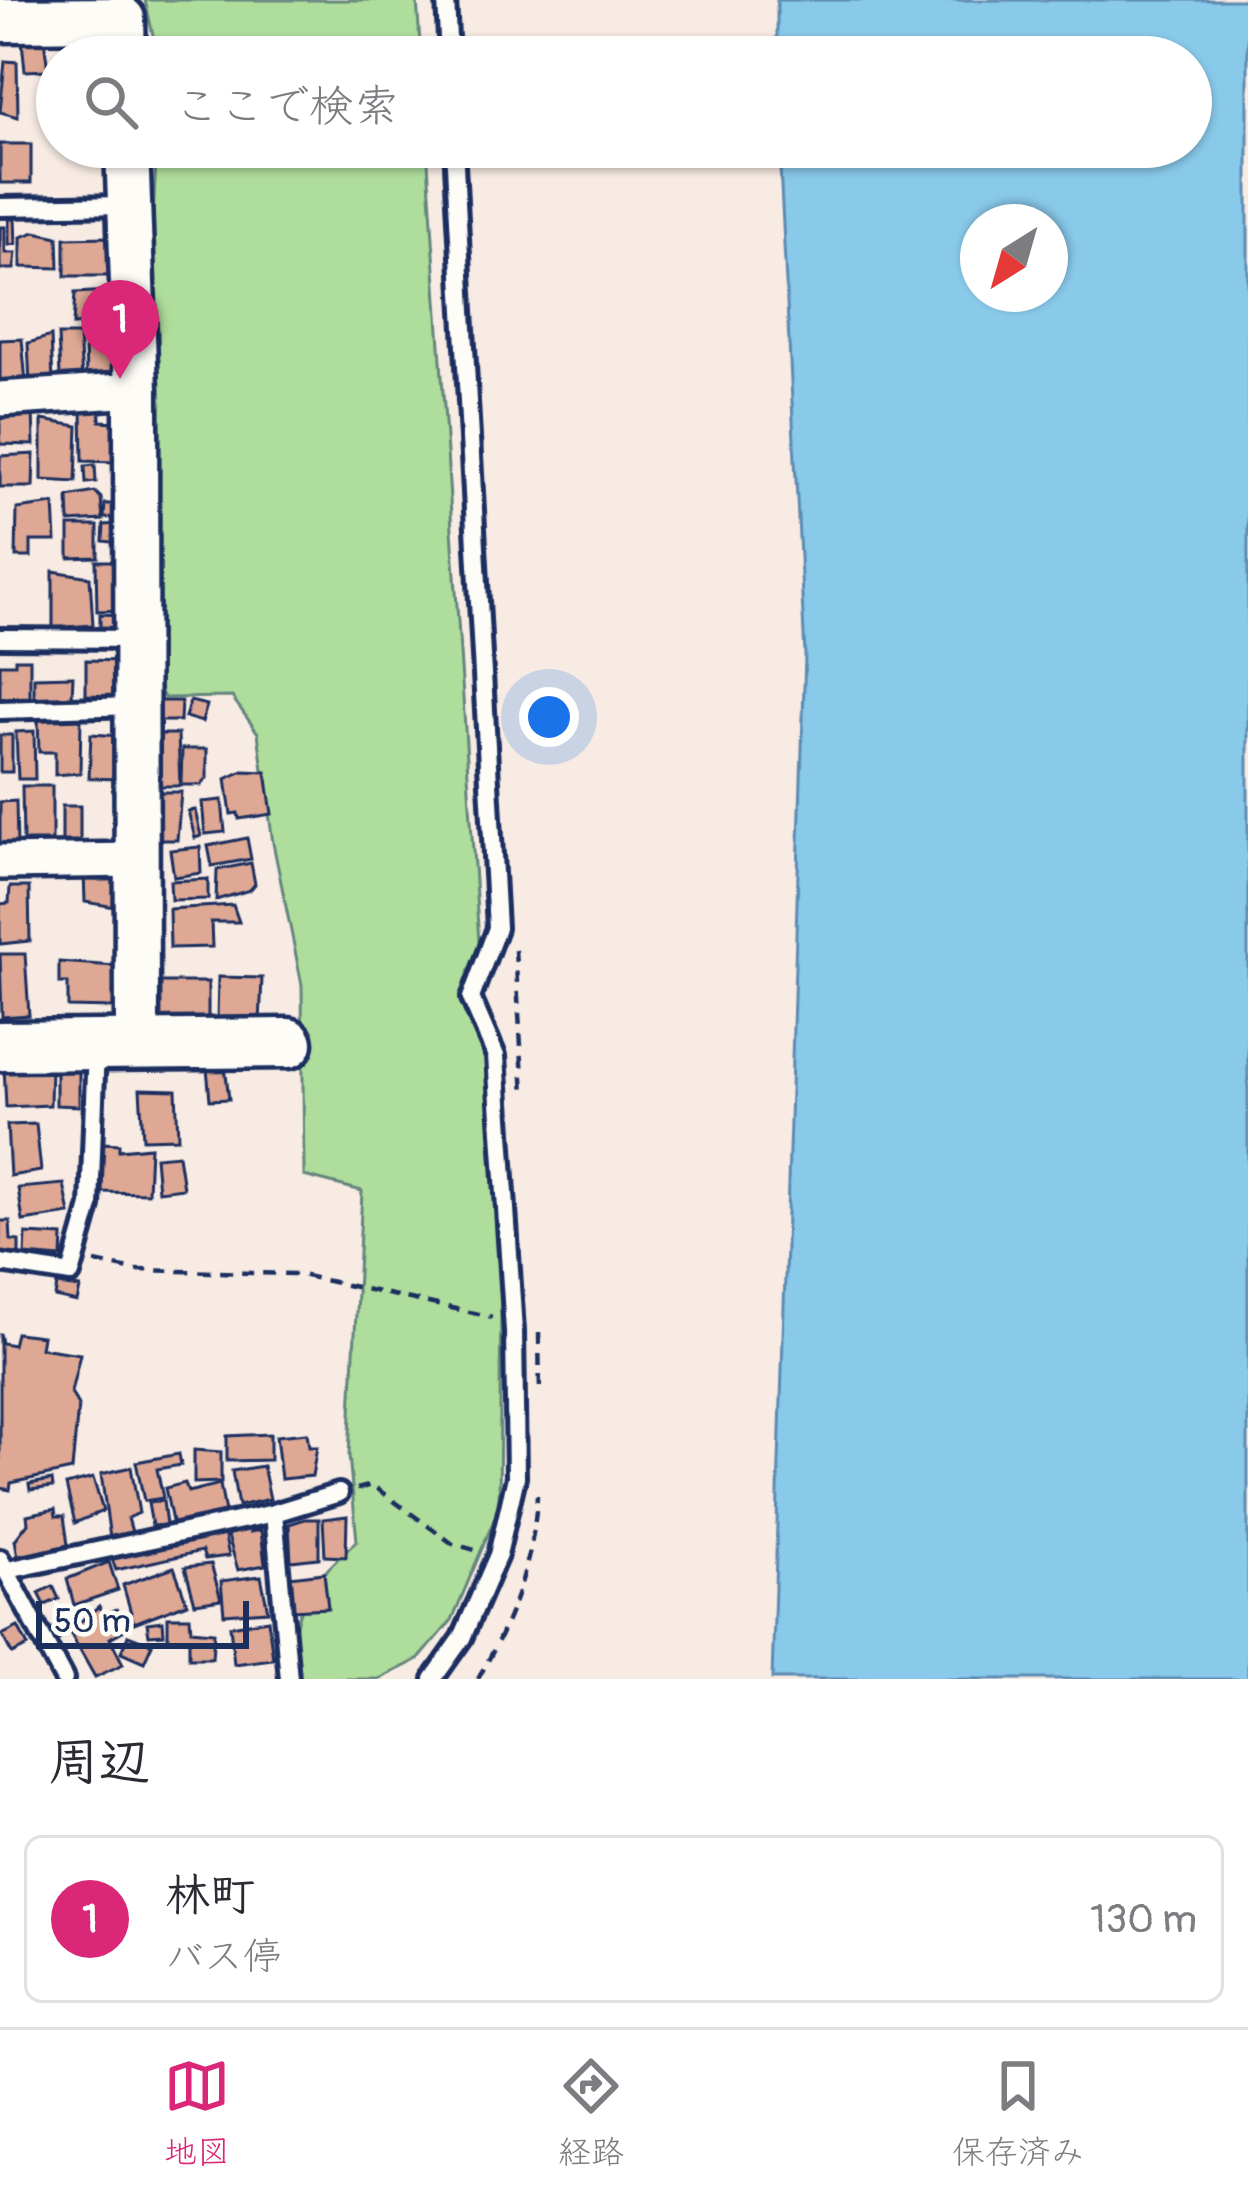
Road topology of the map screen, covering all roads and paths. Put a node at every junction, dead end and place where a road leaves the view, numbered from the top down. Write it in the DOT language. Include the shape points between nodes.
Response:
graph roads {
  1 [pos="446,0"];
  2 [pos="0,20"];
  3 [pos="122,25"];
  4 [pos="448,36"];
  5 [pos="129,168"];
  6 [pos="455,168"];
  7 [pos="130,205"];
  8 [pos="0,207"];
  9 [pos="136,391"];
  10 [pos="0,399"];
  11 [pos="0,638"];
  12 [pos="137,639"];
  13 [pos="137,706"];
  14 [pos="0,710"];
  15 [pos="137,860"];
  16 [pos="0,862"];
  17 [pos="288,1043"];
  18 [pos="0,1046"];
  19 [pos="117,1046"];
  20 [pos="78,1258"];
  21 [pos="0,1263"];
  22 [pos="513,1320"];
  23 [pos="339,1493"];
  24 [pos="274,1514"];
  25 [pos="498,1556"];
  26 [pos="527,1563"];
  27 [pos="4,1564"];
  28 [pos="64,1679"];
  29 [pos="289,1679"];
  30 [pos="433,1679"];
  1 -- 4 [label="lane"];
  2 -- 3 [label="street"];
  5 -- 7 [label="street"];
  6 -- 22 [label="lane" via="496,928 471,998 496,1056"];
  7 -- 8 [label="lane"];
  7 -- 9 [label="street"];
  9 -- 10 [label="street"];
  9 -- 12 [label="street"];
  11 -- 12 [label="lane"];
  12 -- 13 [label="street"];
  13 -- 14 [label="lane"];
  13 -- 15 [label="street"];
  15 -- 16 [label="street"];
  15 -- 19 [label="street"];
  17 -- 19 [label="main road"];
  18 -- 19 [label="main road"];
  19 -- 20 [label="lane"];
  20 -- 21 [label="lane" via="71,1274"];
  20 -- 22 [label="path" via="135,1270 296,1274"];
  22 -- 25 [label="lane" via="516,1477"];
  23 -- 24 [label="lane"];
  23 -- 25 [label="path" via="372,1485 453,1544"];
  24 -- 27 [label="lane"];
  24 -- 29 [label="lane"];
  25 -- 26 [label="path"];
  25 -- 30 [label="lane" via="462,1638"];
  27 -- 28 [label="lane"];
}
